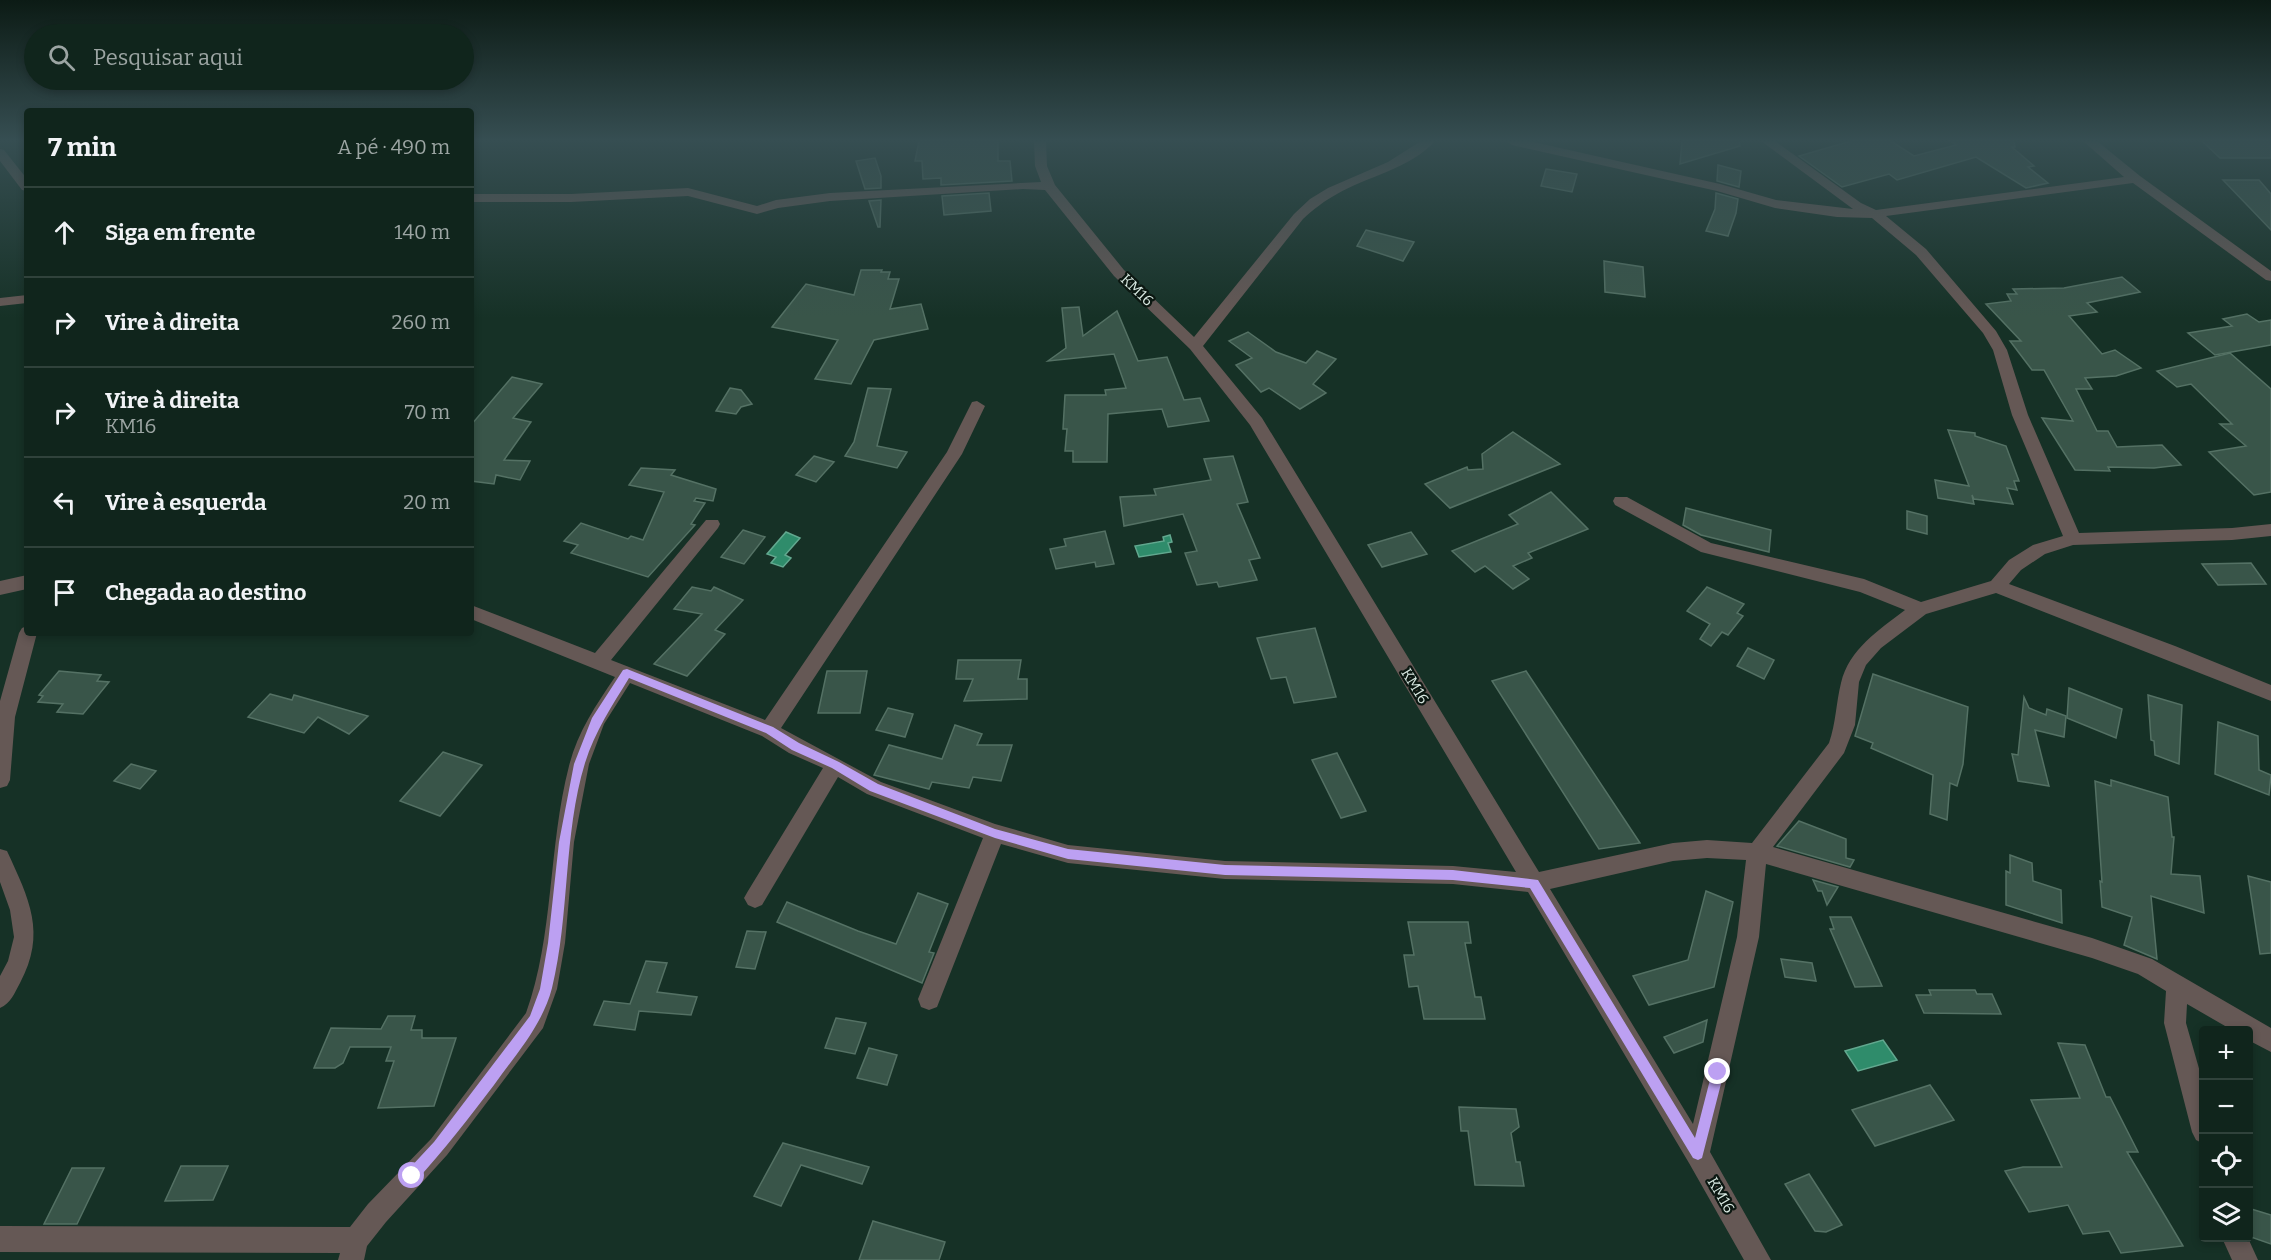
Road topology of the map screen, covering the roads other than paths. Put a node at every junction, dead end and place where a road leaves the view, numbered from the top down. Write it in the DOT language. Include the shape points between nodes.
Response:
graph roads {
  1 [pos="718,200"];
  2 [pos="808,200"];
  3 [pos="1060,200"];
  4 [pos="1317,200"];
  5 [pos="1761,200"];
  6 [pos="1848,200"];
  7 [pos="1980,200"];
  8 [pos="2164,200"];
  9 [pos="1875,214"];
  10 [pos="2271,277"];
  11 [pos="24,299"];
  12 [pos="0,302"];
  13 [pos="1194,346"];
  14 [pos="977,406"];
  15 [pos="1621,501"];
  16 [pos="712,524"];
  17 [pos="2271,530"];
  18 [pos="2073,539"];
  19 [pos="24,583"];
  20 [pos="1997,586"];
  21 [pos="0,588"];
  22 [pos="1920,609"];
  23 [pos="474,613"];
  24 [pos="27,636"];
  25 [pos="598,662"];
  26 [pos="627,673"];
  27 [pos="2271,693"];
  28 [pos="770,730"];
  29 [pos="836,765"];
  30 [pos="0,780"];
  31 [pos="995,833"];
  32 [pos="1757,852"];
  33 [pos="0,858"];
  34 [pos="1534,883"];
  35 [pos="755,898"];
  36 [pos="2177,985"];
  37 [pos="0,997"];
  38 [pos="929,999"];
  39 [pos="2271,1041"];
  40 [pos="2199,1113"];
  41 [pos="1698,1154"];
  42 [pos="0,1239"];
  43 [pos="2237,1242"];
  44 [pos="354,1250"];
  45 [pos="1758,1260"];
  46 [pos="2245,1260"];
  1 -- 2 [label="street" via="758,210"];
  3 -- 13 [label="street, KM16" via="1119,273"];
  4 -- 13 [label="street" via="1291,224"];
  5 -- 9 [label="street" via="1837,213"];
  6 -- 9 [label="street"];
  7 -- 9 [label="street"];
  8 -- 10 [label="street"];
  9 -- 18 [label="street" via="1930,260 1989,331 2000,350 2020,416"];
  11 -- 12 [label="street"];
  13 -- 34 [label="street, KM16" via="1256,422"];
  14 -- 28 [label="street" via="954,454"];
  15 -- 22 [label="street" via="1707,548 1864,586"];
  16 -- 25 [label="street"];
  17 -- 18 [label="street"];
  18 -- 20 [label="street" via="2039,549 2015,565"];
  19 -- 21 [label="street"];
  20 -- 22 [label="street"];
  20 -- 27 [label="street"];
  22 -- 32 [label="street" via="1858,661 1850,682 1838,747"];
  23 -- 25 [label="street"];
  24 -- 30 [label="street" via="5,717"];
  25 -- 26 [label="street"];
  26 -- 28 [label="street"];
  26 -- 44 [label="street" via="596,722 579,764 564,842 554,943 546,989 535,1020 439,1147 377,1213"];
  28 -- 29 [label="street" via="795,747"];
  29 -- 31 [label="street" via="874,788"];
  29 -- 35 [label="street"];
  31 -- 34 [label="street" via="1068,854 1225,870 1453,875"];
  31 -- 38 [label="street"];
  32 -- 34 [label="street" via="1673,852"];
  32 -- 36 [label="street" via="2092,948 2144,966"];
  32 -- 41 [label="street" via="1748,937"];
  33 -- 37 [label="street" via="24,920 26,937 19,963"];
  34 -- 41 [label="street, KM16"];
  36 -- 39 [label="street"];
  36 -- 40 [label="street" via="2175,1023"];
  41 -- 45 [label="street, KM16"];
  42 -- 44 [label="street"];
  43 -- 46 [label="street"];
}
